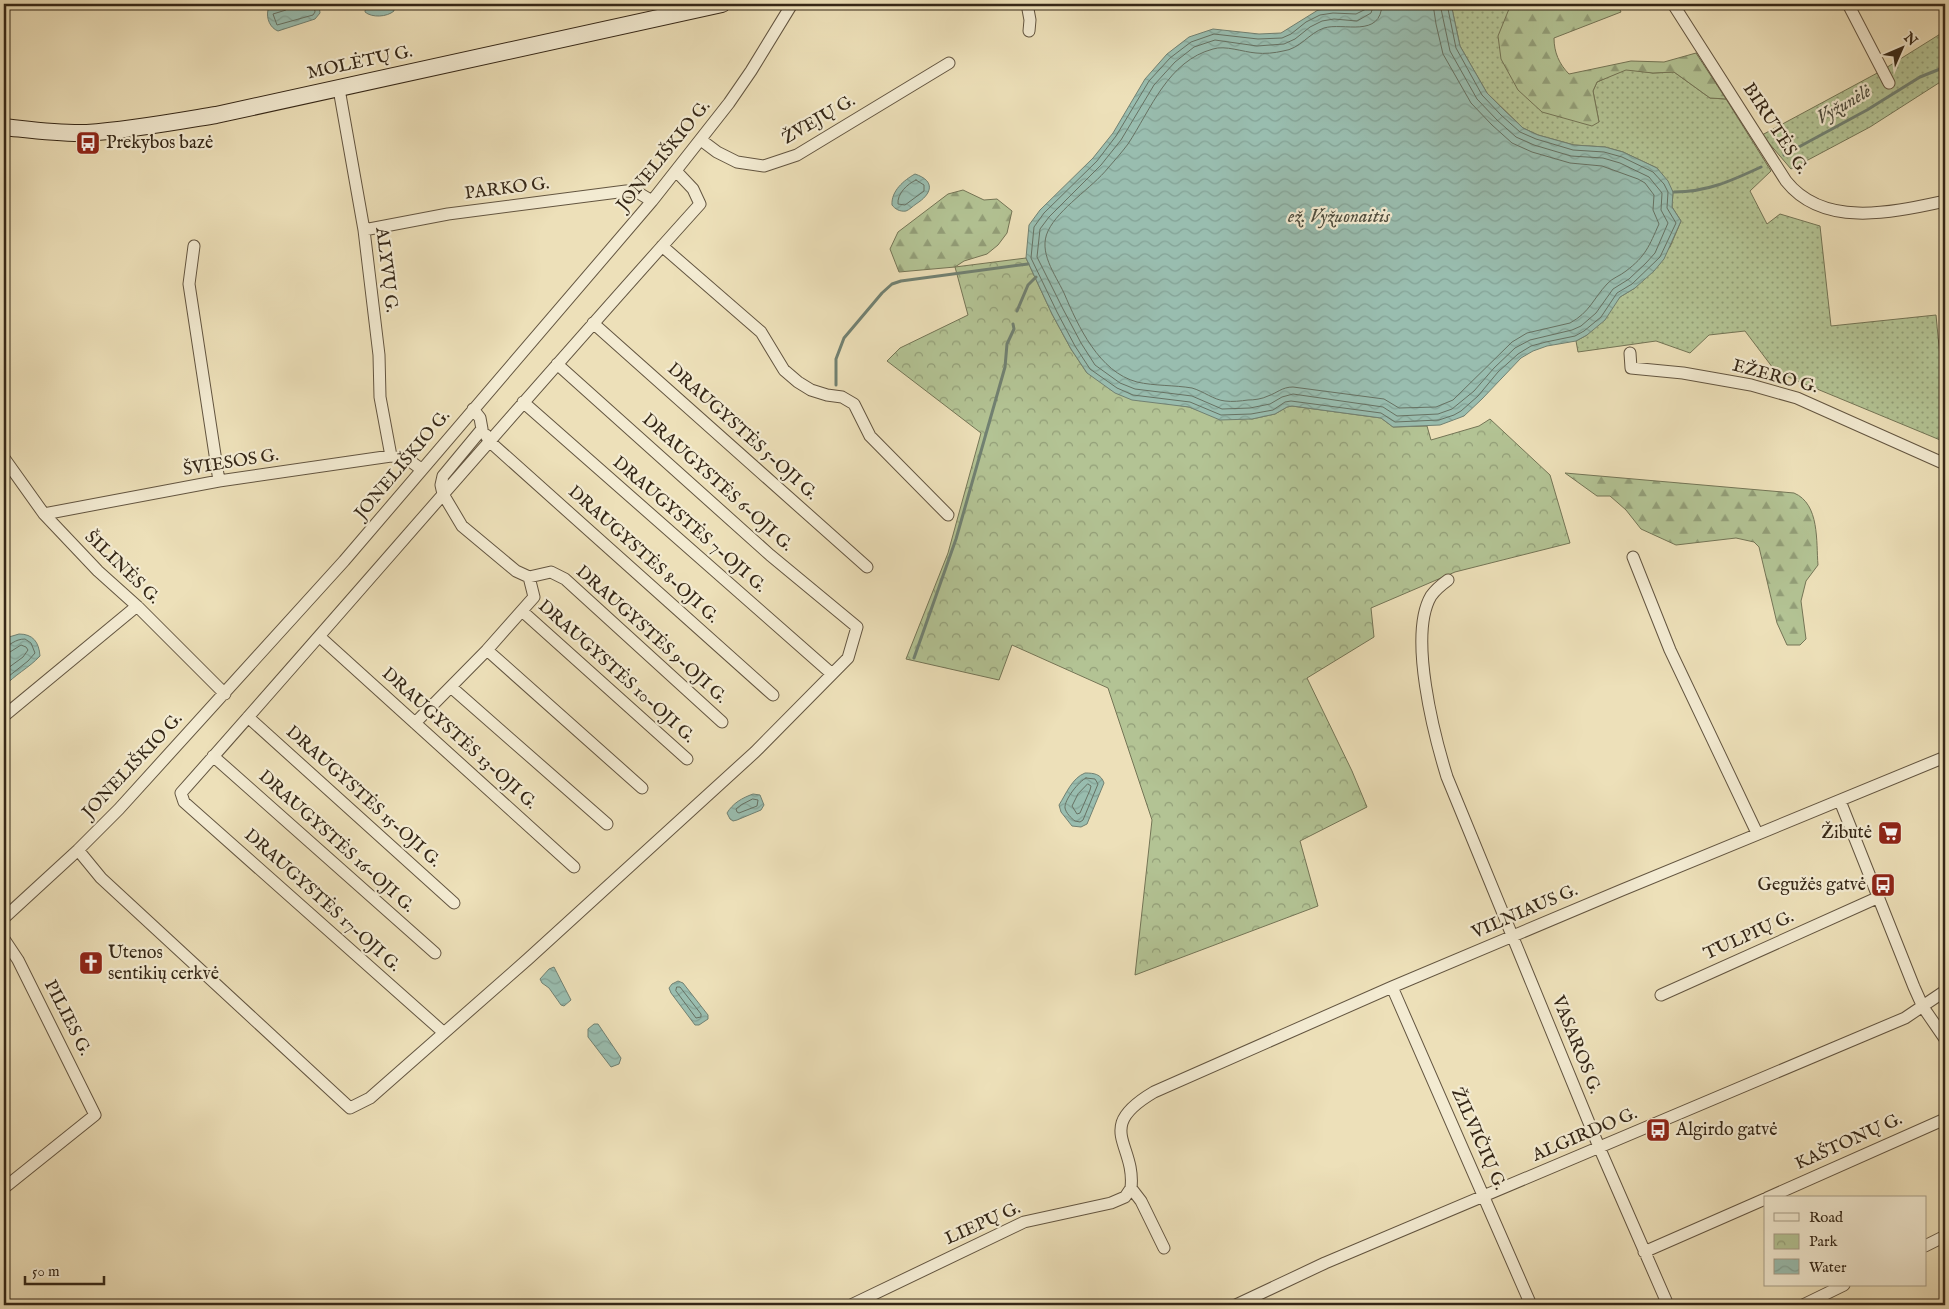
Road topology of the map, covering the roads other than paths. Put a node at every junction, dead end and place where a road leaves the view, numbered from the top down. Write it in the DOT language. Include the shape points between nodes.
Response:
graph roads {
  1 [pos="722,4"];
  2 [pos="792,4"];
  3 [pos="1027,4"];
  4 [pos="1673,4"];
  5 [pos="1848,4"];
  6 [pos="1029,31"];
  7 [pos="949,63"];
  8 [pos="1890,83"];
  9 [pos="339,89"];
  10 [pos="4,127"];
  11 [pos="701,140"];
  12 [pos="676,171"];
  13 [pos="652,201"];
  14 [pos="1945,201"];
  15 [pos="364,230"];
  16 [pos="194,246"];
  17 [pos="662,246"];
  18 [pos="593,323"];
  19 [pos="1630,353"];
  20 [pos="557,364"];
  21 [pos="523,402"];
  22 [pos="473,410"];
  23 [pos="482,429"];
  24 [pos="489,442"];
  25 [pos="391,456"];
  26 [pos="4,458"];
  27 [pos="1945,464"];
  28 [pos="421,469"];
  29 [pos="219,481"];
  30 [pos="443,494"];
  31 [pos="44,514"];
  32 [pos="948,515"];
  33 [pos="1633,557"];
  34 [pos="867,567"];
  35 [pos="529,577"];
  36 [pos="1448,580"];
  37 [pos="136,606"];
  38 [pos="522,611"];
  39 [pos="320,637"];
  40 [pos="487,650"];
  41 [pos="832,674"];
  42 [pos="451,687"];
  43 [pos="225,694"];
  44 [pos="773,695"];
  45 [pos="4,716"];
  46 [pos="248,717"];
  47 [pos="722,722"];
  48 [pos="415,723"];
  49 [pos="214,756"];
  50 [pos="1945,757"];
  51 [pos="686,760"];
  52 [pos="642,788"];
  53 [pos="1840,801"];
  54 [pos="607,824"];
  55 [pos="1757,834"];
  56 [pos="78,850"];
  57 [pos="574,867"];
  58 [pos="1879,897"];
  59 [pos="454,903"];
  60 [pos="4,918"];
  61 [pos="1513,936"];
  62 [pos="4,939"];
  63 [pos="435,953"];
  64 [pos="1392,987"];
  65 [pos="1945,991"];
  66 [pos="1661,995"];
  67 [pos="1923,1007"];
  68 [pos="443,1032"];
  69 [pos="1945,1039"];
  70 [pos="1945,1119"];
  71 [pos="1599,1147"];
  72 [pos="4,1188"];
  73 [pos="1131,1188"];
  74 [pos="1771,1196"];
  75 [pos="1484,1197"];
  76 [pos="1764,1199"];
  77 [pos="1945,1236"];
  78 [pos="1926,1246"];
  79 [pos="1164,1248"];
  80 [pos="1644,1252"];
  81 [pos="1842,1286"];
  82 [pos="851,1305"];
  83 [pos="1236,1305"];
  84 [pos="1531,1305"];
  85 [pos="1668,1305"];
  86 [pos="1803,1305"];
  1 -- 9 [label="street, MOLĖTŲ G."];
  2 -- 11 [label="street, JONELIŠKIO G." via="751,71"];
  3 -- 6 [label="street"];
  4 -- 14 [label="street, BIRUTĖS G." via="1786,181 1804,198 1831,210 1849,212 1900,210"];
  5 -- 8 [label="street"];
  7 -- 11 [label="street, ŽVEJŲ G." via="796,155 764,166 737,162"];
  9 -- 10 [label="street, MOLĖTŲ G." via="144,127 55,133"];
  9 -- 15 [label="street, ALYVŲ G."];
  11 -- 12 [label="street, JONELIŠKIO G."];
  12 -- 13 [label="street, JONELIŠKIO G."];
  12 -- 17 [label="street" via="693,189 700,204"];
  13 -- 15 [label="street, PARKO G." via="637,192 626,191 448,214"];
  13 -- 22 [label="street, JONELIŠKIO G."];
  15 -- 25 [label="street, ALYVŲ G." via="379,355 380,396"];
  16 -- 29 [label="street" via="189,284"];
  17 -- 18 [label="street"];
  17 -- 32 [label="street" via="761,332 784,370 798,382 811,390 842,397 854,404 867,431 883,450"];
  18 -- 20 [label="street"];
  18 -- 34 [label="street, DRAUGYSTĖS 5-OJI G."];
  19 -- 27 [label="street, EŽERO G." via="1631,368 1750,385 1798,398"];
  20 -- 21 [label="street"];
  20 -- 41 [label="street, DRAUGYSTĖS 6-OJI G." via="770,555 857,627 848,658"];
  21 -- 24 [label="street"];
  21 -- 41 [label="street, DRAUGYSTĖS 7-OJI G."];
  22 -- 23 [label="street" via="480,418"];
  22 -- 28 [label="street, JONELIŠKIO G."];
  23 -- 24 [label="street"];
  23 -- 30 [label="street" via="443,476"];
  24 -- 30 [label="street"];
  24 -- 44 [label="street, DRAUGYSTĖS 8-OJI G."];
  25 -- 28 [label="street, ŠVIESOS G." via="406,458"];
  25 -- 29 [label="street, ŠVIESOS G."];
  26 -- 31 [label="street, ŠILINĖS G."];
  28 -- 43 [label="street, JONELIŠKIO G."];
  29 -- 31 [label="street, ŠVIESOS G."];
  30 -- 35 [label="street" via="462,526 516,571"];
  30 -- 39 [label="street"];
  31 -- 37 [label="street, ŠILINĖS G."];
  33 -- 55 [label="street" via="1670,650"];
  35 -- 38 [label="street" via="534,597"];
  35 -- 47 [label="street, DRAUGYSTĖS 9-OJI G." via="551,572 565,579"];
  36 -- 61 [label="street, VASAROS G." via="1430,598 1422,630 1421,645 1434,734 1447,778"];
  37 -- 43 [label="street, ŠILINĖS G."];
  37 -- 45 [label="street"];
  38 -- 40 [label="street"];
  38 -- 51 [label="street, DRAUGYSTĖS 10-OJI G."];
  39 -- 46 [label="street"];
  39 -- 48 [label="street, DRAUGYSTĖS 13-OJI G."];
  40 -- 42 [label="street"];
  40 -- 52 [label="street"];
  41 -- 68 [label="street" via="755,752 536,952"];
  42 -- 48 [label="street"];
  42 -- 54 [label="street"];
  43 -- 56 [label="street, JONELIŠKIO G."];
  46 -- 49 [label="street"];
  46 -- 59 [label="street, DRAUGYSTĖS 15-OJI G."];
  48 -- 57 [label="street, DRAUGYSTĖS 13-OJI G."];
  49 -- 63 [label="street, DRAUGYSTĖS 16-OJI G."];
  49 -- 68 [label="street, DRAUGYSTĖS 17-OJI G." via="181,793 184,802"];
  50 -- 53 [label="street, VILNIAUS G."];
  53 -- 55 [label="street, VILNIAUS G."];
  53 -- 58 [label="street"];
  55 -- 61 [label="street, VILNIAUS G."];
  56 -- 60 [label="street, JONELIŠKIO G."];
  56 -- 68 [label="street" via="101,878 350,1108 370,1098"];
  58 -- 66 [label="street, TULPIŲ G."];
  58 -- 67 [label="street"];
  61 -- 64 [label="street, VILNIAUS G."];
  61 -- 71 [label="street, VASAROS G."];
  62 -- 72 [label="street, PILIES G." via="18,960 96,1115"];
  64 -- 73 [label="street, VILNIAUS G." via="1143,1099 1127,1114 1120,1132 1131,1173"];
  64 -- 75 [label="street, ŽILVIČIŲ G."];
  65 -- 67 [label="street, ALGIRDO G."];
  67 -- 69 [label="street"];
  67 -- 71 [label="street, ALGIRDO G." via="1905,1018"];
  70 -- 74 [label="street, KAŠTONŲ G."];
  71 -- 75 [label="street, ALGIRDO G."];
  71 -- 80 [label="street, VASAROS G."];
  73 -- 79 [label="street"];
  73 -- 82 [label="street, LIEPŲ G." via="1125,1197 1111,1203 1024,1222"];
  75 -- 83 [label="street, ALGIRDO G." via="1325,1263"];
  75 -- 84 [label="street, ŽILVIČIŲ G."];
  76 -- 80 [label="street, KAŠTONŲ G."];
  77 -- 78 [label="street"];
  80 -- 85 [label="street, VASAROS G."];
  81 -- 86 [label="street"];
}
